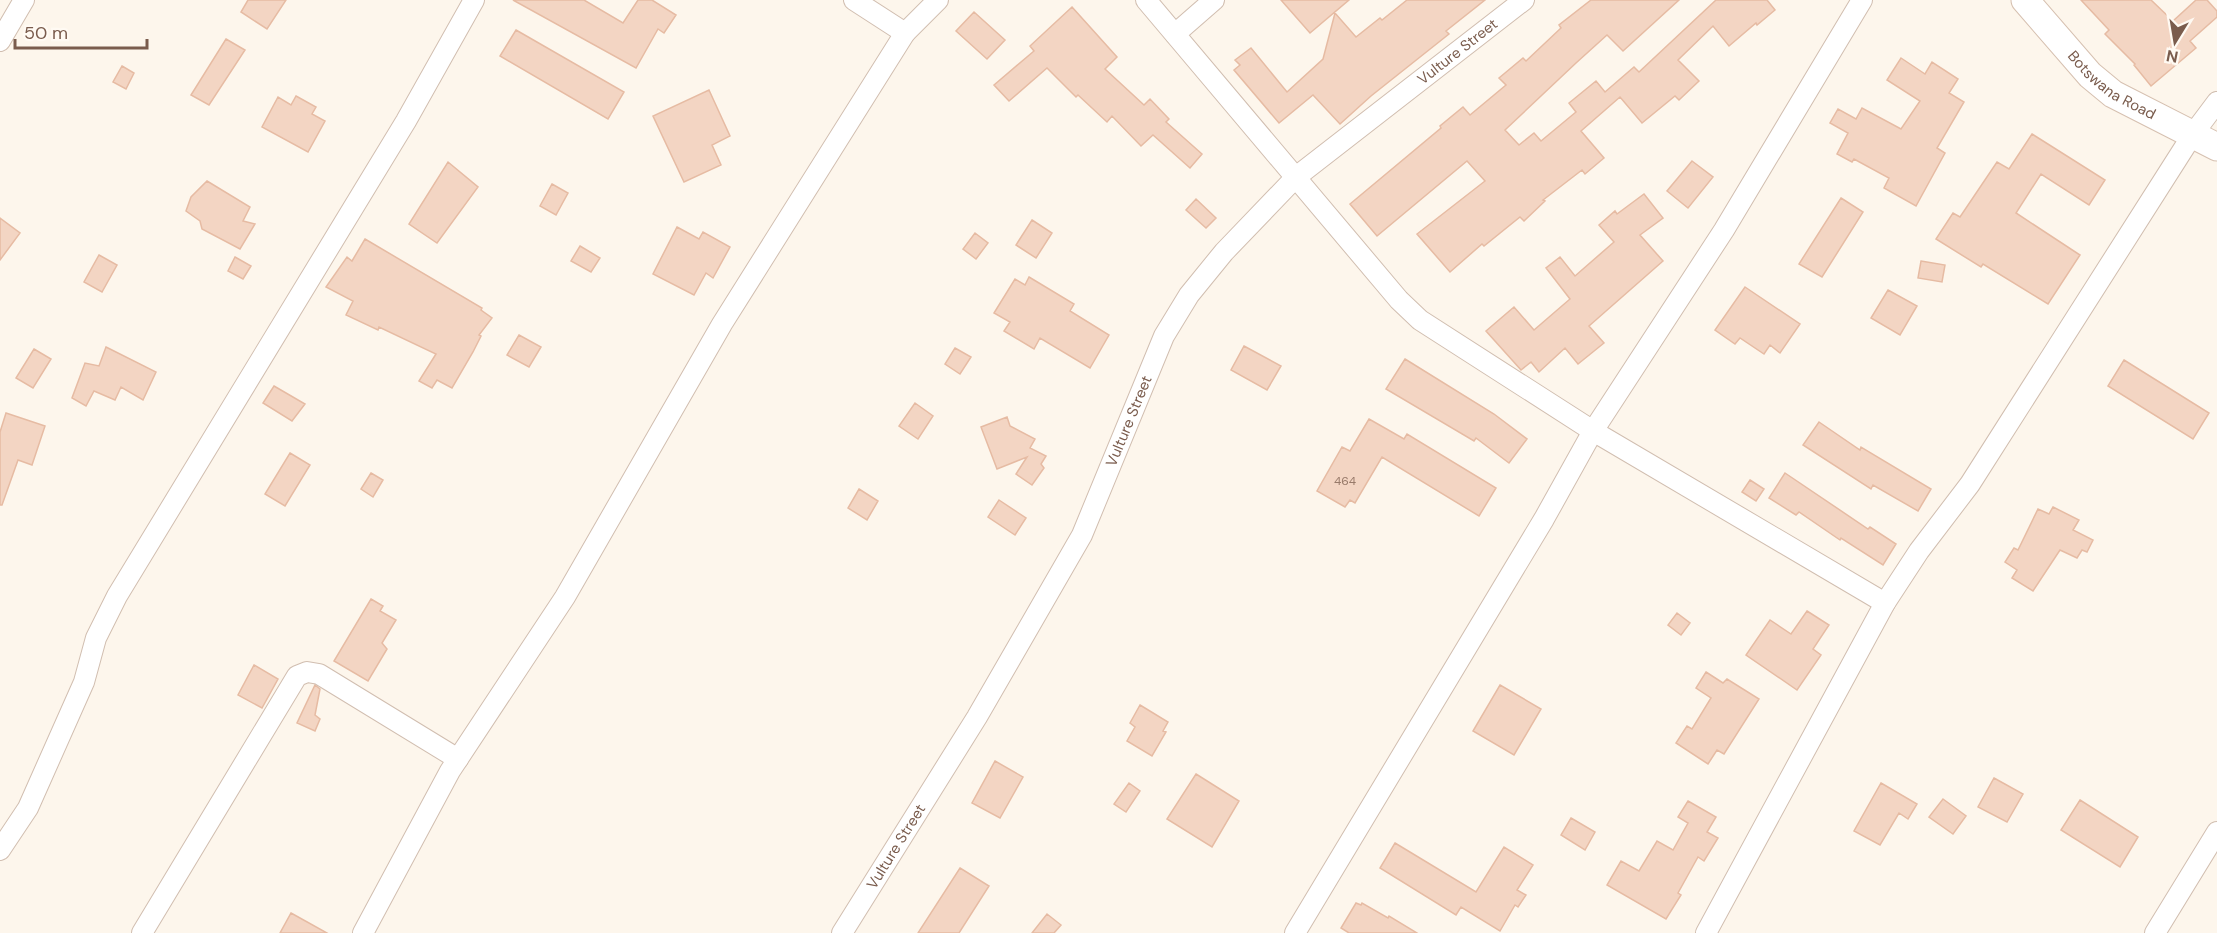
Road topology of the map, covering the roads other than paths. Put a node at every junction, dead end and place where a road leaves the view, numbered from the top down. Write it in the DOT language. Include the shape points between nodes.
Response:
graph roads {
  1 [pos="24,0"];
  2 [pos="474,0"];
  3 [pos="854,0"];
  4 [pos="938,0"];
  5 [pos="1146,0"];
  6 [pos="1214,0"];
  7 [pos="1524,0"];
  8 [pos="1862,0"];
  9 [pos="2025,0"];
  10 [pos="905,33"];
  11 [pos="1175,34"];
  12 [pos="0,41"];
  13 [pos="2217,102"];
  14 [pos="2193,134"];
  15 [pos="2217,147"];
  16 [pos="1296,177"];
  17 [pos="1593,431"];
  18 [pos="1885,603"];
  19 [pos="458,759"];
  20 [pos="2217,832"];
  21 [pos="0,850"];
  22 [pos="142,933"];
  23 [pos="363,933"];
  24 [pos="842,933"];
  25 [pos="1295,933"];
  26 [pos="1706,933"];
  27 [pos="2155,933"];
  1 -- 12 [label="street"];
  2 -- 21 [label="street" via="406,121 117,596 96,638 84,682 28,808"];
  3 -- 10 [label="street"];
  4 -- 10 [label="street"];
  5 -- 11 [label="street"];
  6 -- 11 [label="street"];
  7 -- 16 [label="street, Vulture Street"];
  8 -- 17 [label="street" via="1724,231"];
  9 -- 14 [label="street, Botswana Road" via="2090,75 2113,94"];
  10 -- 19 [label="street" via="722,324 565,597"];
  11 -- 16 [label="street"];
  13 -- 14 [label="street"];
  14 -- 15 [label="street, Botswana Road"];
  14 -- 18 [label="street" via="1970,484"];
  16 -- 17 [label="street" via="1420,320"];
  16 -- 24 [label="street, Vulture Street" via="1224,252 1189,295 1164,336 1082,535 977,717"];
  17 -- 18 [label="street"];
  17 -- 25 [label="street"];
  18 -- 26 [label="street"];
  19 -- 22 [label="street" via="319,674 307,672 297,676"];
  19 -- 23 [label="street"];
  20 -- 27 [label="street"];
}
